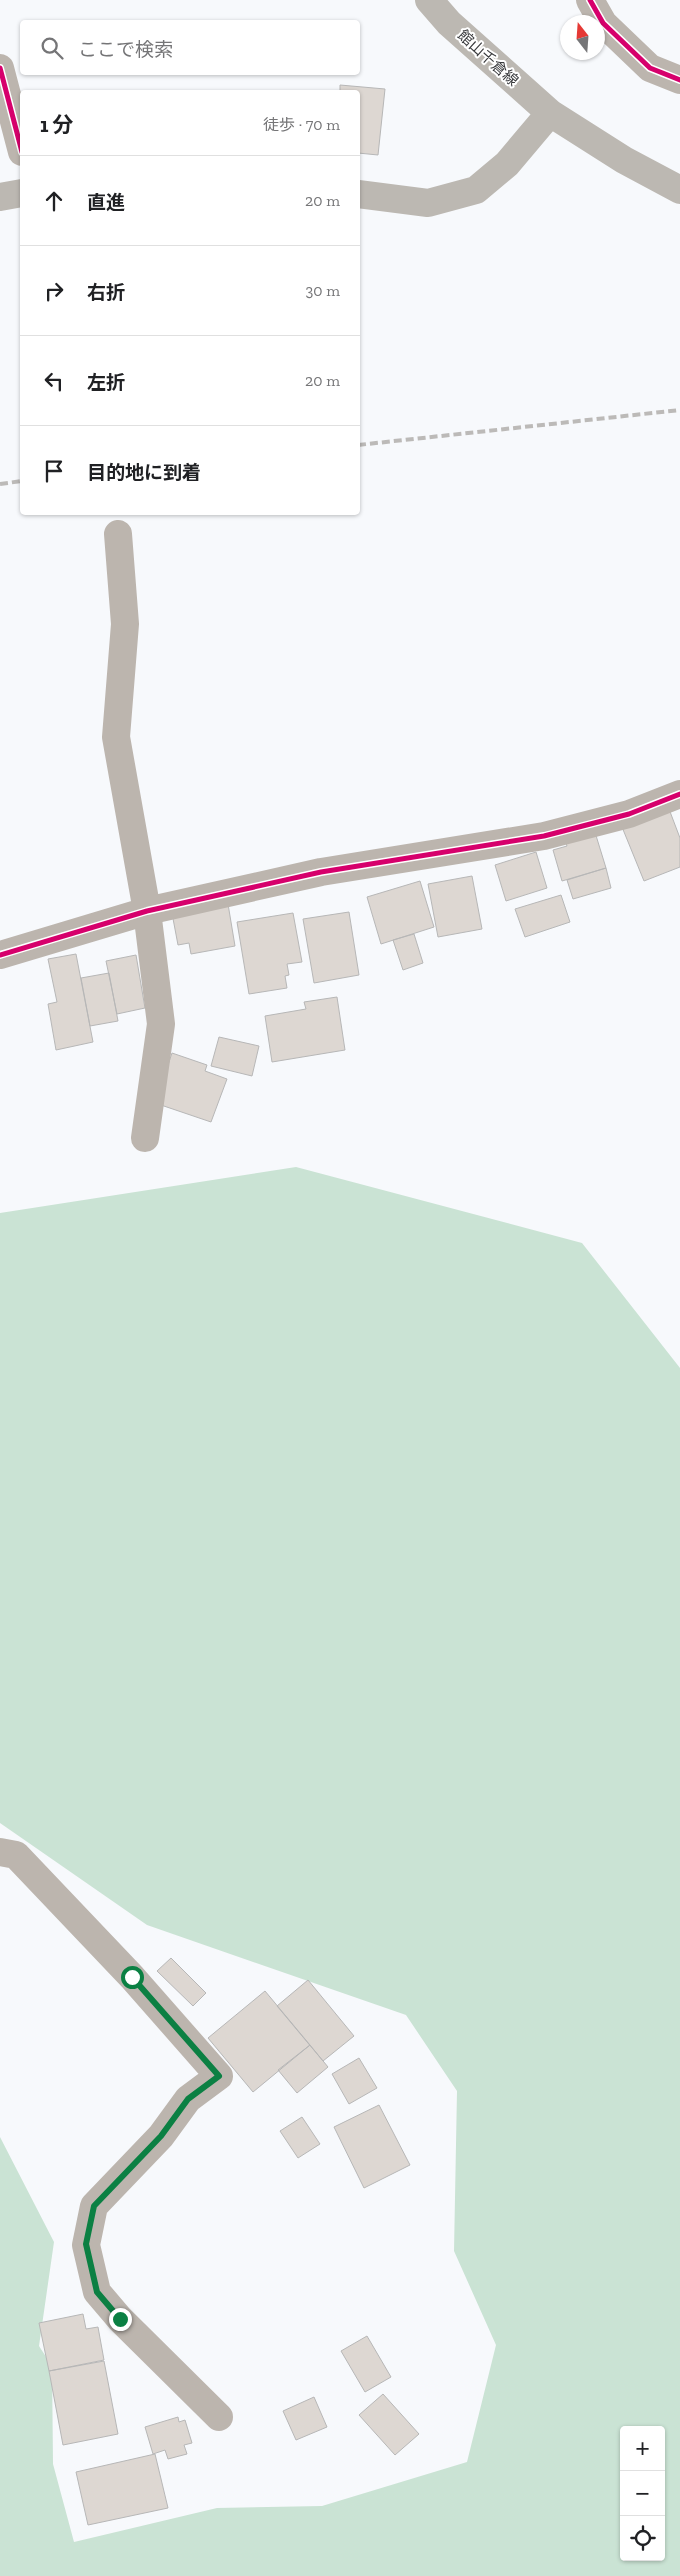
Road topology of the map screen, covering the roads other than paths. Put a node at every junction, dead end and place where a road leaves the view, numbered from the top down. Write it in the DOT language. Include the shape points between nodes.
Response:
graph roads {
  1 [pos="429,0"];
  2 [pos="590,0"];
  3 [pos="0,68"];
  4 [pos="680,80"];
  5 [pos="550,113"];
  6 [pos="20,144"];
  7 [pos="680,190"];
  8 [pos="20,193"];
  9 [pos="360,194"];
  10 [pos="0,197"];
  11 [pos="118,534"];
  12 [pos="680,794"];
  13 [pos="147,911"];
  14 [pos="0,955"];
  15 [pos="145,1138"];
  16 [pos="0,1852"];
  17 [pos="219,2417"];
  1 -- 5 [label="main road, 館山千倉線"];
  2 -- 4 [label="street" via="603,23 650,68"];
  3 -- 6 [label="street"];
  5 -- 7 [label="main road, 館山千倉線" via="624,160"];
  5 -- 9 [label="main road" via="507,164 476,190 428,203"];
  8 -- 10 [label="main road"];
  11 -- 13 [label="street" via="125,624 116,737"];
  12 -- 13 [label="street" via="629,814 544,836 321,872"];
  13 -- 14 [label="street"];
  13 -- 15 [label="street" via="161,1024"];
  16 -- 17 [label="street" via="16,1855 132,1977 219,2076 188,2099 161,2136 94,2206 86,2244 97,2292"];
}
